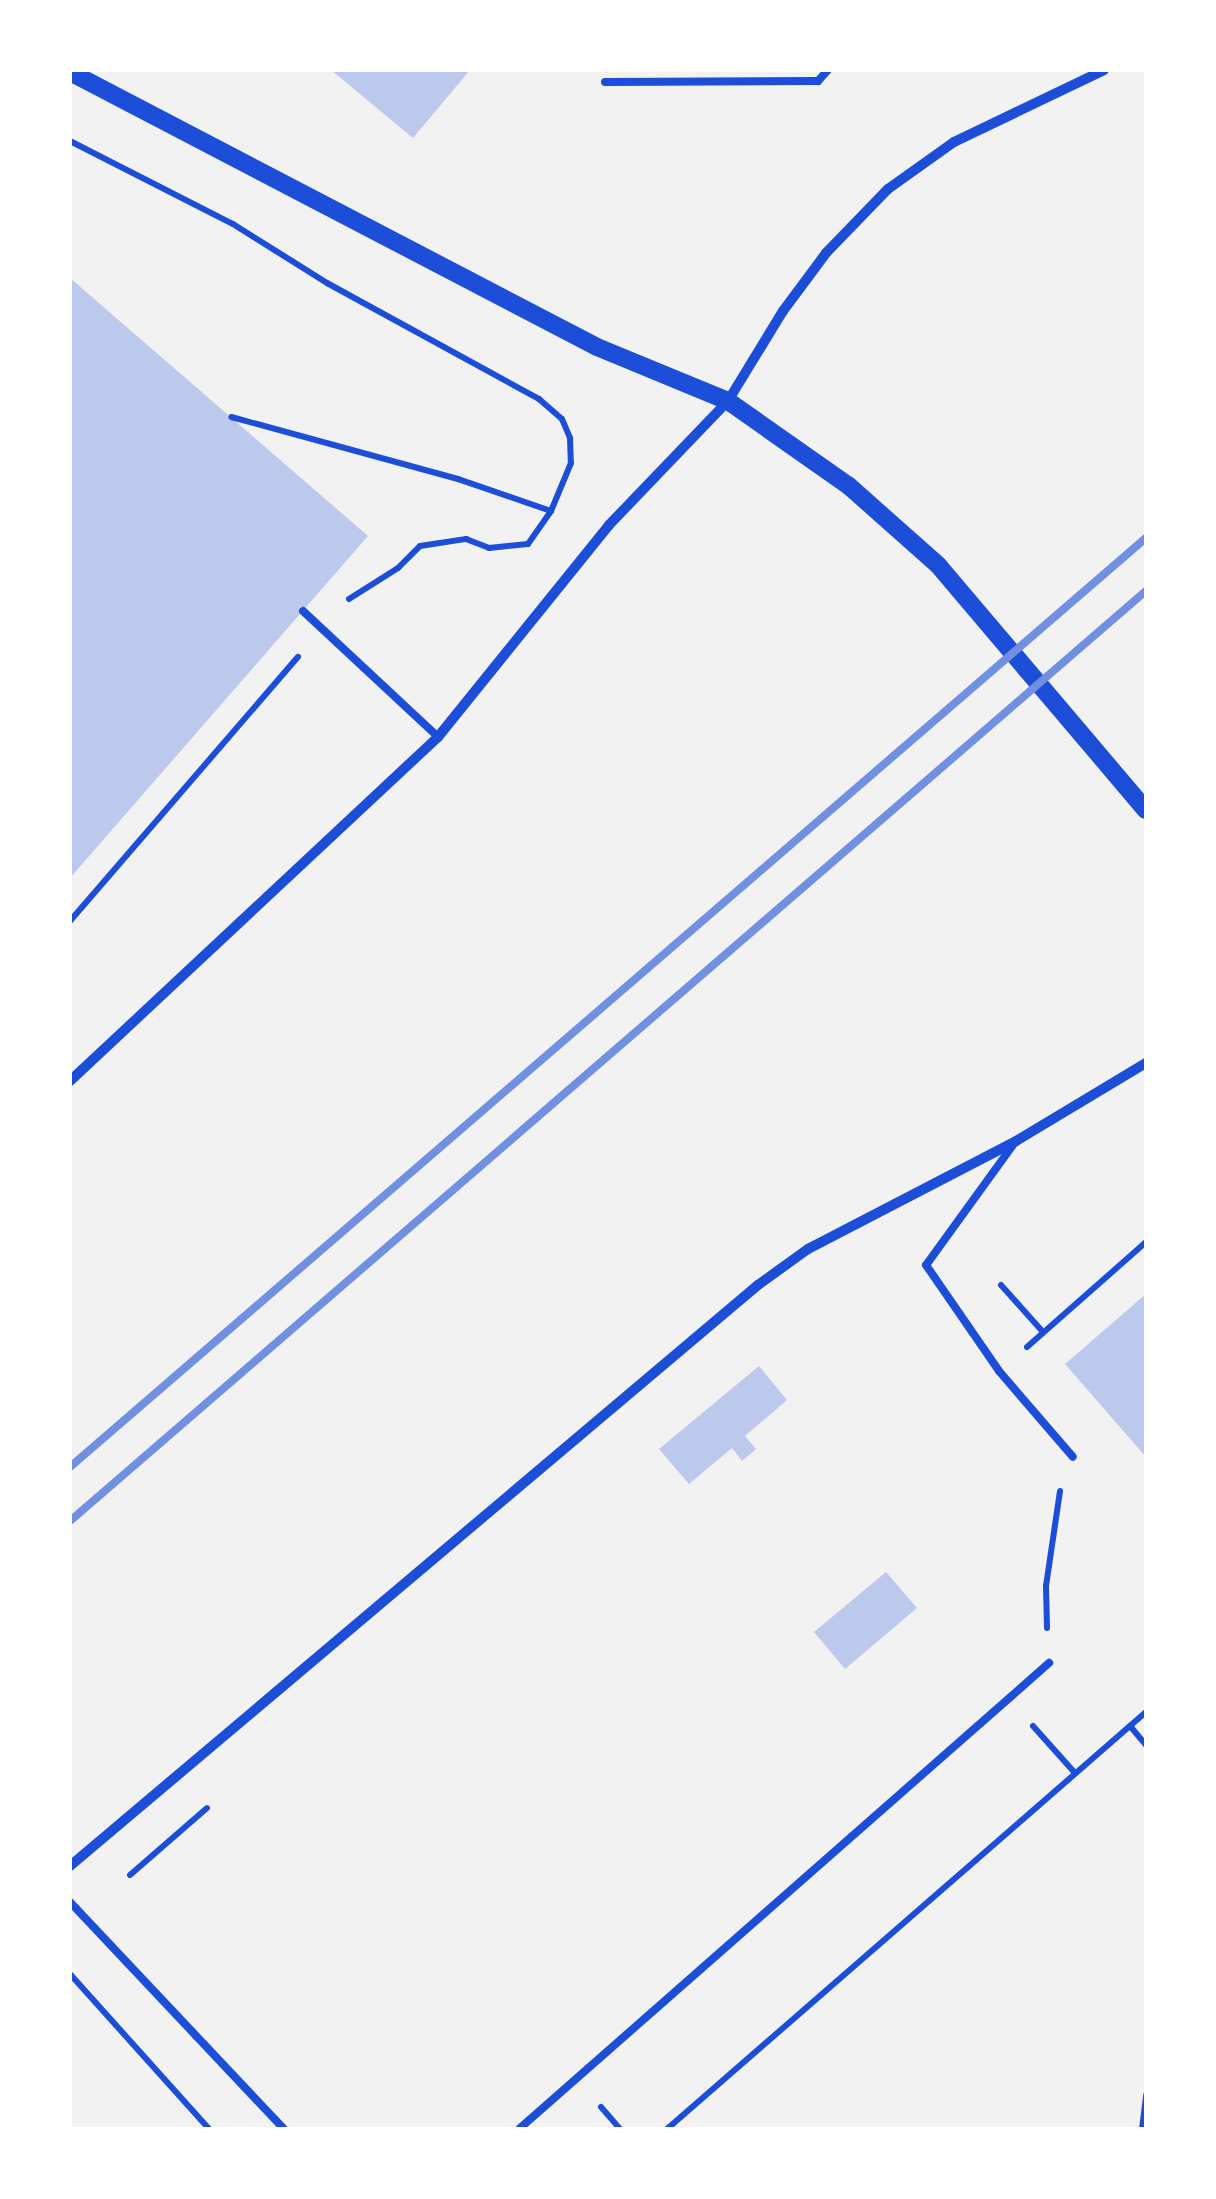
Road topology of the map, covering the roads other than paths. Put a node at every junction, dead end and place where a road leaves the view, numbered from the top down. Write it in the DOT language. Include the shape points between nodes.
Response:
graph roads {
  1 [pos="828,70"];
  2 [pos="1104,70"];
  3 [pos="70,72"];
  4 [pos="605,82"];
  5 [pos="728,401"];
  6 [pos="302,611"];
  7 [pos="438,737"];
  8 [pos="1146,810"];
  9 [pos="1146,1064"];
  10 [pos="70,1082"];
  11 [pos="1016,1142"];
  12 [pos="1073,1458"];
  13 [pos="1049,1663"];
  14 [pos="70,1866"];
  15 [pos="70,1902"];
  16 [pos="284,2129"];
  17 [pos="519,2129"];
  1 -- 4 [label="lane" via="818,81"];
  2 -- 5 [label="street" via="954,142 888,189 826,253"];
  3 -- 5 [label="street" via="596,347"];
  5 -- 7 [label="street" via="609,525"];
  5 -- 8 [label="street" via="849,486 938,566"];
  6 -- 7 [label="lane"];
  7 -- 10 [label="street"];
  9 -- 11 [label="street"];
  11 -- 12 [label="lane" via="926,1265 999,1371"];
  11 -- 14 [label="street" via="867,1216 758,1285"];
  13 -- 17 [label="lane"];
  15 -- 16 [label="lane"];
}
